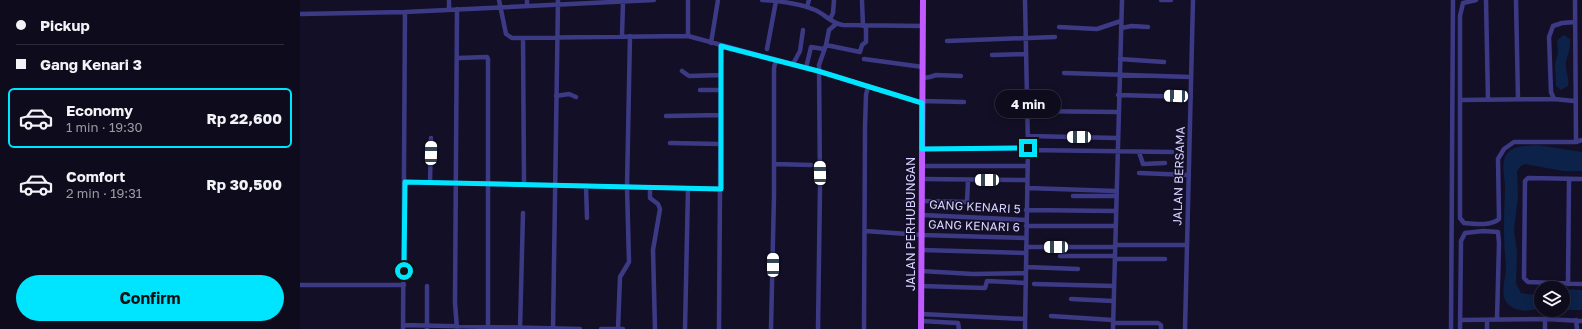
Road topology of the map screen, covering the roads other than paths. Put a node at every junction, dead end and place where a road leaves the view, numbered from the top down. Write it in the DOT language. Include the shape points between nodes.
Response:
graph roads {
  1 [pos="449,0"];
  2 [pos="499,0"];
  3 [pos="527,0"];
  4 [pos="654,0"];
  5 [pos="688,0"];
  6 [pos="718,0"];
  7 [pos="762,0"];
  8 [pos="809,0"];
  9 [pos="834,0"];
  10 [pos="923,0"];
  11 [pos="1025,0"];
  12 [pos="1122,0"];
  13 [pos="1161,0"];
  14 [pos="1171,0"];
  15 [pos="1193,0"];
  16 [pos="1453,0"];
  17 [pos="1476,0"];
  18 [pos="1486,0"];
  19 [pos="1516,0"];
  20 [pos="1575,0"];
  21 [pos="593,1"];
  22 [pos="630,1"];
  23 [pos="774,1"];
  24 [pos="862,1"];
  25 [pos="558,2"];
  26 [pos="623,2"];
  27 [pos="794,2"];
  28 [pos="527,6"];
  29 [pos="807,7"];
  30 [pos="500,8"];
  31 [pos="457,9"];
  32 [pos="449,10"];
  33 [pos="405,12"];
  34 [pos="300,14"];
  35 [pos="830,19"];
  36 [pos="1575,22"];
  37 [pos="836,24"];
  38 [pos="1121,25"];
  39 [pos="864,26"];
  40 [pos="923,26"];
  41 [pos="1059,27"];
  42 [pos="1148,27"];
  43 [pos="803,30"];
  44 [pos="622,36"];
  45 [pos="630,36"];
  46 [pos="688,36"];
  47 [pos="1055,37"];
  48 [pos="522,38"];
  49 [pos="557,38"];
  50 [pos="1026,39"];
  51 [pos="947,41"];
  52 [pos="711,43"];
  53 [pos="721,46"];
  54 [pos="825,47"];
  55 [pos="767,49"];
  56 [pos="992,55"];
  57 [pos="1026,56"];
  58 [pos="458,58"];
  59 [pos="864,59"];
  60 [pos="1120,59"];
  61 [pos="776,60"];
  62 [pos="1164,62"];
  63 [pos="793,64"];
  64 [pos="806,68"];
  65 [pos="923,68"];
  66 [pos="682,71"];
  67 [pos="818,71"];
  68 [pos="1064,72"];
  69 [pos="1119,74"];
  70 [pos="721,75"];
  71 [pos="961,76"];
  72 [pos="1191,77"];
  73 [pos="923,78"];
  74 [pos="868,86"];
  75 [pos="700,90"];
  76 [pos="721,90"];
  77 [pos="1118,95"];
  78 [pos="556,96"];
  79 [pos="576,97"];
  80 [pos="1191,97"];
  81 [pos="1518,99"];
  82 [pos="1554,99"];
  83 [pos="1460,100"];
  84 [pos="1488,100"];
  85 [pos="1574,101"];
  86 [pos="922,102"];
  87 [pos="964,102"];
  88 [pos="1027,111"];
  89 [pos="1118,112"];
  90 [pos="721,115"];
  91 [pos="666,116"];
  92 [pos="1028,136"];
  93 [pos="431,138"];
  94 [pos="1117,138"];
  95 [pos="1582,140"];
  96 [pos="1576,142"];
  97 [pos="670,143"];
  98 [pos="721,144"];
  99 [pos="922,149"];
  100 [pos="1028,149"];
  101 [pos="1117,152"];
  102 [pos="1138,152"];
  103 [pos="1172,152"];
  104 [pos="1165,163"];
  105 [pos="774,164"];
  106 [pos="811,165"];
  107 [pos="922,166"];
  108 [pos="1027,166"];
  109 [pos="1139,173"];
  110 [pos="1189,174"];
  111 [pos="922,179"];
  112 [pos="1569,179"];
  113 [pos="1582,179"];
  114 [pos="968,180"];
  115 [pos="1027,180"];
  116 [pos="405,182"];
  117 [pos="430,182"];
  118 [pos="456,184"];
  119 [pos="524,184"];
  120 [pos="490,185"];
  121 [pos="555,185"];
  122 [pos="586,186"];
  123 [pos="627,187"];
  124 [pos="650,187"];
  125 [pos="688,188"];
  126 [pos="1027,188"];
  127 [pos="721,189"];
  128 [pos="1116,191"];
  129 [pos="1074,196"];
  130 [pos="1116,196"];
  131 [pos="922,201"];
  132 [pos="1026,210"];
  133 [pos="1116,211"];
  134 [pos="522,213"];
  135 [pos="922,215"];
  136 [pos="587,218"];
  137 [pos="1026,220"];
  138 [pos="1026,226"];
  139 [pos="1115,226"];
  140 [pos="865,231"];
  141 [pos="922,235"];
  142 [pos="1026,238"];
  143 [pos="1186,245"];
  144 [pos="1026,246"];
  145 [pos="1115,246"];
  146 [pos="922,250"];
  147 [pos="1026,253"];
  148 [pos="1060,256"];
  149 [pos="1115,258"];
  150 [pos="1165,259"];
  151 [pos="1026,267"];
  152 [pos="1078,269"];
  153 [pos="922,271"];
  154 [pos="1026,273"];
  155 [pos="1568,281"];
  156 [pos="1534,282"];
  157 [pos="1026,284"];
  158 [pos="1034,284"];
  159 [pos="1570,284"];
  160 [pos="1582,284"];
  161 [pos="300,285"];
  162 [pos="404,285"];
  163 [pos="427,286"];
  164 [pos="921,286"];
  165 [pos="1114,286"];
  166 [pos="1071,299"];
  167 [pos="1113,301"];
  168 [pos="921,314"];
  169 [pos="1051,316"];
  170 [pos="1025,319"];
  171 [pos="1497,319"];
  172 [pos="1545,319"];
  173 [pos="1460,320"];
  174 [pos="1487,320"];
  175 [pos="1576,320"];
  176 [pos="921,321"];
  177 [pos="1113,321"];
  178 [pos="1582,321"];
  179 [pos="403,327"];
  180 [pos="457,327"];
  181 [pos="427,328"];
  182 [pos="488,328"];
  183 [pos="520,328"];
  184 [pos="553,329"];
  185 [pos="580,329"];
  186 [pos="601,329"];
  187 [pos="618,329"];
  188 [pos="623,329"];
  189 [pos="655,329"];
  190 [pos="685,329"];
  191 [pos="719,329"];
  192 [pos="771,329"];
  193 [pos="818,329"];
  194 [pos="864,329"];
  195 [pos="921,329"];
  196 [pos="959,329"];
  197 [pos="1025,329"];
  198 [pos="1113,329"];
  199 [pos="1161,329"];
  200 [pos="1186,329"];
  201 [pos="1451,329"];
  202 [pos="1460,329"];
  203 [pos="1487,329"];
  204 [pos="1545,329"];
  205 [pos="1576,329"];
  1 -- 32 [label="street"];
  2 -- 30 [label="street"];
  3 -- 28 [label="street"];
  4 -- 22 [label="street"];
  5 -- 46 [label="street"];
  6 -- 52 [label="street"];
  7 -- 23 [label="street"];
  8 -- 29 [label="street"];
  9 -- 35 [label="street"];
  10 -- 40 [label="main road, JALAN PERHUBUNGAN"];
  11 -- 50 [label="street"];
  12 -- 38 [label="street"];
  13 -- 14 [label="street"];
  15 -- 72 [label="street, JALAN BERSAMA"];
  16 -- 201 [label="street"];
  17 -- 83 [label="street" via="1463,3 1460,16"];
  18 -- 84 [label="street"];
  19 -- 81 [label="street"];
  20 -- 36 [label="street"];
  21 -- 25 [label="street"];
  21 -- 26 [label="street"];
  22 -- 26 [label="street"];
  23 -- 27 [label="street"];
  23 -- 55 [label="street"];
  24 -- 39 [label="street"];
  25 -- 28 [label="street"];
  25 -- 49 [label="street"];
  26 -- 44 [label="street"];
  27 -- 29 [label="street"];
  28 -- 30 [label="street"];
  29 -- 35 [label="street"];
  30 -- 31 [label="street"];
  30 -- 48 [label="street" via="506,34 509,38"];
  31 -- 32 [label="street"];
  31 -- 58 [label="street"];
  32 -- 33 [label="street"];
  33 -- 34 [label="street"];
  33 -- 116 [label="street"];
  35 -- 37 [label="street"];
  36 -- 82 [label="street" via="1553,26 1549,37 1551,92"];
  36 -- 85 [label="street"];
  37 -- 39 [label="street"];
  37 -- 54 [label="street" via="829,30"];
  38 -- 41 [label="street" via="1097,29"];
  38 -- 42 [label="street"];
  38 -- 60 [label="street"];
  39 -- 40 [label="street"];
  39 -- 54 [label="street" via="866,42 862,44 860,52"];
  40 -- 65 [label="main road, JALAN PERHUBUNGAN"];
  43 -- 63 [label="street" via="800,51"];
  44 -- 45 [label="street"];
  44 -- 49 [label="street"];
  45 -- 46 [label="street"];
  45 -- 123 [label="street"];
  46 -- 52 [label="street"];
  47 -- 50 [label="street"];
  48 -- 49 [label="street"];
  48 -- 119 [label="street"];
  49 -- 78 [label="street"];
  50 -- 51 [label="street"];
  50 -- 57 [label="street"];
  52 -- 53 [label="street"];
  53 -- 61 [label="street"];
  53 -- 70 [label="street"];
  54 -- 64 [label="street" via="811,47"];
  54 -- 67 [label="street"];
  56 -- 57 [label="street"];
  57 -- 88 [label="street"];
  58 -- 118 [label="street"];
  58 -- 120 [label="street" via="488,58"];
  59 -- 65 [label="street"];
  60 -- 62 [label="street"];
  60 -- 69 [label="street"];
  61 -- 63 [label="street"];
  61 -- 105 [label="street"];
  63 -- 64 [label="street"];
  64 -- 67 [label="street"];
  65 -- 73 [label="main road, JALAN PERHUBUNGAN"];
  66 -- 70 [label="street" via="690,76"];
  67 -- 74 [label="street"];
  67 -- 193 [label="street"];
  68 -- 69 [label="street"];
  69 -- 72 [label="street"];
  69 -- 77 [label="street"];
  70 -- 76 [label="street"];
  71 -- 73 [label="street" via="936,75"];
  72 -- 80 [label="street, JALAN BERSAMA"];
  73 -- 86 [label="main road, JALAN PERHUBUNGAN"];
  74 -- 86 [label="street"];
  74 -- 140 [label="street" via="865,120"];
  75 -- 76 [label="street"];
  76 -- 90 [label="street"];
  77 -- 80 [label="street"];
  77 -- 89 [label="street"];
  78 -- 79 [label="street" via="569,94"];
  78 -- 121 [label="street"];
  80 -- 110 [label="street, JALAN BERSAMA"];
  81 -- 82 [label="street"];
  81 -- 84 [label="street"];
  82 -- 85 [label="street"];
  83 -- 84 [label="street"];
  83 -- 96 [label="street" via="1460,218 1464,223 1490,223 1499,219 1498,159 1504,149 1514,142"];
  85 -- 96 [label="street"];
  86 -- 87 [label="street"];
  86 -- 99 [label="main road, JALAN PERHUBUNGAN"];
  88 -- 89 [label="street"];
  88 -- 92 [label="street"];
  89 -- 94 [label="street"];
  90 -- 91 [label="street"];
  90 -- 98 [label="street"];
  92 -- 94 [label="street"];
  92 -- 100 [label="street"];
  93 -- 117 [label="street"];
  94 -- 101 [label="street"];
  95 -- 96 [label="street"];
  97 -- 98 [label="street"];
  98 -- 127 [label="street"];
  99 -- 100 [label="street"];
  99 -- 107 [label="main road, JALAN PERHUBUNGAN"];
  100 -- 101 [label="street"];
  100 -- 108 [label="street"];
  101 -- 102 [label="street"];
  101 -- 128 [label="street"];
  102 -- 103 [label="street"];
  102 -- 104 [label="street" via="1143,164"];
  105 -- 106 [label="street"];
  105 -- 192 [label="street"];
  107 -- 108 [label="street"];
  107 -- 111 [label="main road, JALAN PERHUBUNGAN"];
  108 -- 115 [label="street"];
  109 -- 110 [label="street"];
  110 -- 143 [label="street, JALAN BERSAMA"];
  111 -- 114 [label="street"];
  111 -- 131 [label="main road, JALAN PERHUBUNGAN"];
  112 -- 113 [label="street"];
  112 -- 155 [label="street"];
  112 -- 156 [label="street" via="1528,178 1525,184 1525,280"];
  114 -- 115 [label="street"];
  114 -- 131 [label="street" via="967,202"];
  115 -- 126 [label="street"];
  116 -- 117 [label="street"];
  116 -- 162 [label="street"];
  117 -- 118 [label="street"];
  118 -- 120 [label="street"];
  118 -- 180 [label="street"];
  119 -- 120 [label="street"];
  119 -- 121 [label="street"];
  120 -- 182 [label="street"];
  121 -- 122 [label="street"];
  121 -- 184 [label="street"];
  122 -- 123 [label="street"];
  122 -- 136 [label="street"];
  123 -- 124 [label="street"];
  123 -- 187 [label="street" via="629,262 620,277"];
  124 -- 125 [label="street"];
  124 -- 189 [label="street" via="650,198 660,209 654,250"];
  125 -- 127 [label="street"];
  125 -- 190 [label="street"];
  126 -- 128 [label="street"];
  126 -- 132 [label="street"];
  127 -- 191 [label="street"];
  128 -- 130 [label="street"];
  129 -- 130 [label="street"];
  130 -- 133 [label="street"];
  131 -- 135 [label="main road, JALAN PERHUBUNGAN"];
  132 -- 133 [label="street"];
  132 -- 137 [label="street"];
  133 -- 139 [label="street"];
  134 -- 183 [label="street"];
  135 -- 137 [label="street, GANG KENARI 5"];
  135 -- 141 [label="main road, JALAN PERHUBUNGAN"];
  137 -- 138 [label="street"];
  138 -- 139 [label="street"];
  138 -- 142 [label="street"];
  139 -- 145 [label="street"];
  140 -- 141 [label="street, GANG KENARI 6"];
  140 -- 194 [label="street"];
  141 -- 142 [label="street, GANG KENARI 6"];
  141 -- 146 [label="main road, JALAN PERHUBUNGAN"];
  142 -- 144 [label="street"];
  143 -- 145 [label="street"];
  143 -- 200 [label="street, JALAN BERSAMA"];
  144 -- 145 [label="street"];
  144 -- 147 [label="street"];
  145 -- 149 [label="street"];
  146 -- 147 [label="street"];
  146 -- 153 [label="main road, JALAN PERHUBUNGAN"];
  147 -- 151 [label="street"];
  148 -- 149 [label="street"];
  149 -- 150 [label="street"];
  149 -- 165 [label="street"];
  151 -- 152 [label="street"];
  151 -- 154 [label="street"];
  153 -- 154 [label="street" via="973,274"];
  153 -- 164 [label="main road, JALAN PERHUBUNGAN"];
  154 -- 157 [label="street"];
  157 -- 164 [label="street" via="987,281 985,288"];
  157 -- 170 [label="street"];
  158 -- 165 [label="street"];
  159 -- 160 [label="street"];
  161 -- 162 [label="street"];
  162 -- 179 [label="street"];
  163 -- 181 [label="street"];
  164 -- 168 [label="main road, JALAN PERHUBUNGAN"];
  165 -- 167 [label="street"];
  166 -- 167 [label="street"];
  167 -- 177 [label="street"];
  168 -- 170 [label="street"];
  168 -- 176 [label="main road, JALAN PERHUBUNGAN"];
  169 -- 177 [label="street"];
  170 -- 197 [label="street"];
  171 -- 172 [label="street"];
  171 -- 173 [label="street" via="1499,236 1498,232 1483,231 1465,233 1462,236"];
  171 -- 174 [label="street"];
  172 -- 175 [label="street"];
  172 -- 204 [label="street"];
  173 -- 174 [label="street"];
  173 -- 202 [label="street"];
  174 -- 203 [label="street"];
  175 -- 178 [label="street"];
  175 -- 205 [label="street"];
  176 -- 195 [label="main road, JALAN PERHUBUNGAN"];
  176 -- 196 [label="street" via="958,323"];
  177 -- 198 [label="street"];
  177 -- 199 [label="street" via="1158,323"];
  179 -- 181 [label="street"];
  180 -- 181 [label="street"];
  180 -- 182 [label="street"];
  182 -- 183 [label="street"];
  183 -- 184 [label="street"];
  184 -- 185 [label="street"];
  186 -- 187 [label="street"];
  187 -- 188 [label="street"];
}
